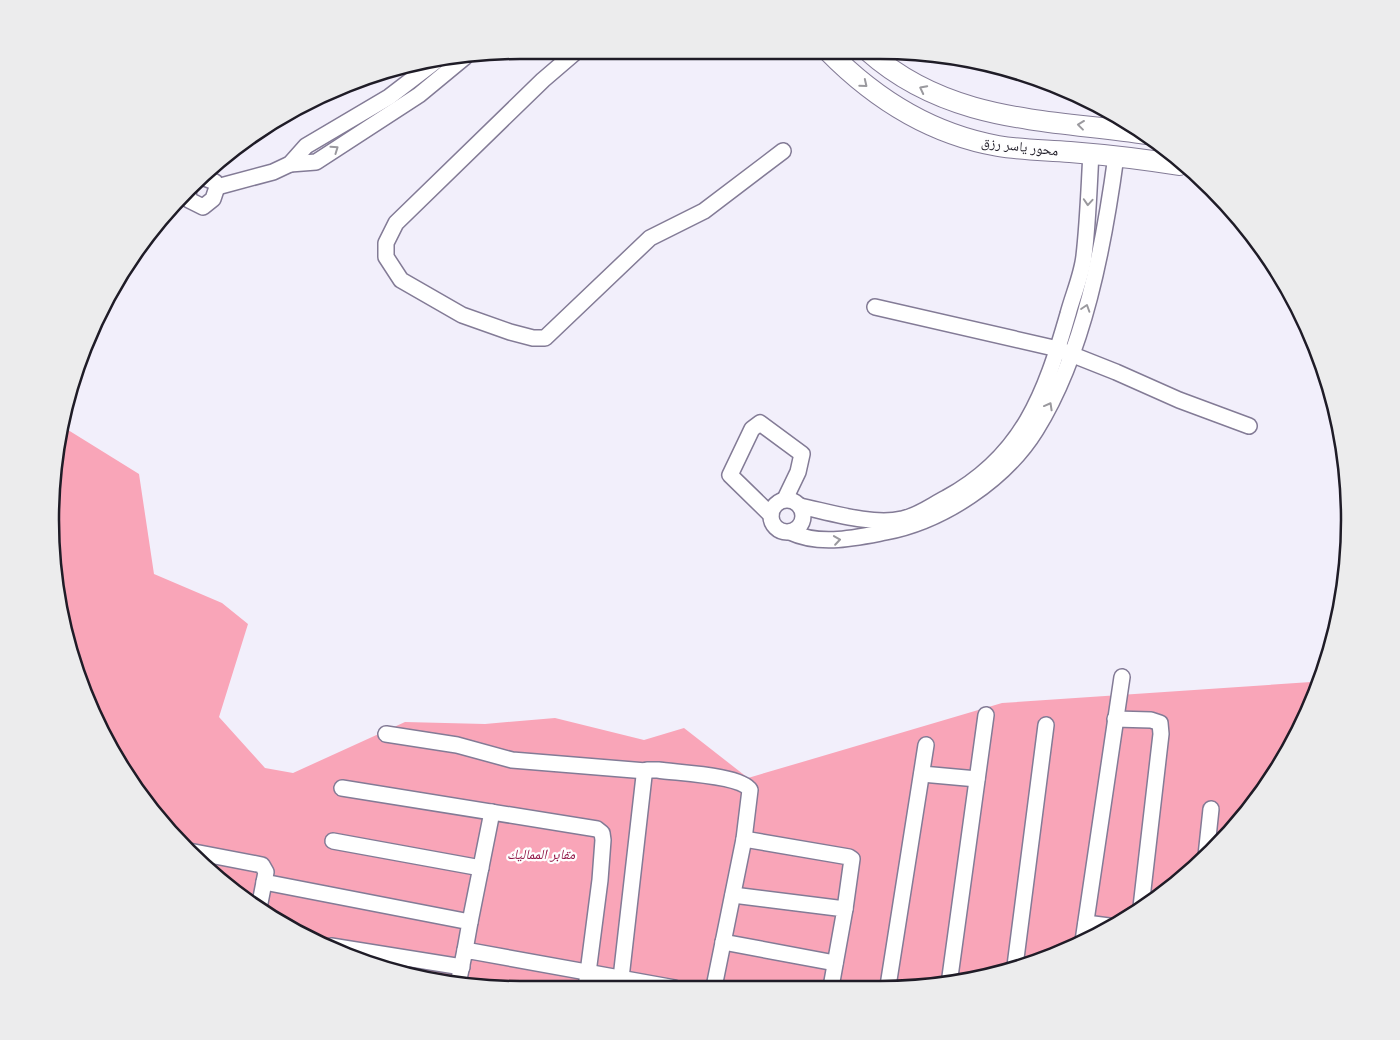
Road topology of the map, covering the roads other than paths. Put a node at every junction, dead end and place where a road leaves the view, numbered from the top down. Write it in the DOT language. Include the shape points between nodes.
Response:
graph roads {
  1 [pos="568,59"];
  2 [pos="837,59"];
  3 [pos="878,59"];
  4 [pos="457,63"];
  5 [pos="429,68"];
  6 [pos="392,104"];
  7 [pos="1129,132"];
  8 [pos="782,151"];
  9 [pos="1091,153"];
  10 [pos="1116,156"];
  11 [pos="1173,164"];
  12 [pos="209,180"];
  13 [pos="217,187"];
  14 [pos="189,199"];
  15 [pos="875,307"];
  16 [pos="1064,352"];
  17 [pos="1249,426"];
  18 [pos="785,499"];
  19 [pos="800,506"];
  20 [pos="771,515"];
  21 [pos="790,532"];
  22 [pos="1122,677"];
  23 [pos="986,715"];
  24 [pos="1115,719"];
  25 [pos="1046,725"];
  26 [pos="386,734"];
  27 [pos="926,744"];
  28 [pos="646,771"];
  29 [pos="922,774"];
  30 [pos="977,779"];
  31 [pos="342,788"];
  32 [pos="1211,809"];
  33 [pos="492,812"];
  34 [pos="744,839"];
  35 [pos="333,841"];
  36 [pos="1207,845"];
  37 [pos="202,853"];
  38 [pos="481,868"];
  39 [pos="264,882"];
  40 [pos="733,895"];
  41 [pos="1143,899"];
  42 [pos="259,900"];
  43 [pos="845,909"];
  44 [pos="470,922"];
  45 [pos="1086,923"];
  46 [pos="1100,925"];
  47 [pos="1084,934"];
  48 [pos="723,942"];
  49 [pos="352,949"];
  50 [pos="465,950"];
  51 [pos="1016,961"];
  52 [pos="835,963"];
  53 [pos="462,967"];
  54 [pos="589,973"];
  55 [pos="950,975"];
  56 [pos="460,977"];
  57 [pos="621,978"];
  58 [pos="587,981"];
  59 [pos="637,981"];
  60 [pos="715,981"];
  61 [pos="832,981"];
  62 [pos="889,981"];
  1 -- 8 [label="street" via="396,223 386,242 386,257 401,280 462,315 517,334 545,338 650,238 704,211"];
  2 -- 9 [label="main road, محور ياسر رزق, one-way" via="875,93 940,129 997,146"];
  7 -- 3 [label="main road, محور ياسر رزق, one-way" via="1024,118 961,105 918,87"];
  4 -- 6 [label="street" via="420,95"];
  5 -- 6 [label="street"];
  6 -- 13 [label="street" via="306,146 290,164 273,172"];
  9 -- 10 [label="main road, محور ياسر رزق"];
  9 -- 16 [label="street, one-way" via="1084,258"];
  10 -- 11 [label="main road, محور ياسر رزق"];
  16 -- 10 [label="street, one-way" via="1092,289"];
  12 -- 13 [label="street"];
  13 -- 14 [label="street" via="213,199 203,208"];
  15 -- 16 [label="street"];
  16 -- 17 [label="street"];
  16 -- 19 [label="street" via="1026,426 997,460 956,492 901,520 867,519"];
  21 -- 16 [label="street, one-way" via="802,538 831,541 882,533 907,528 958,505 1005,466 1035,432 1054,398"];
  18 -- 19 [label="street"];
  18 -- 20 [label="street" via="775,505"];
  18 -- 20 [label="street" via="798,472 802,454 760,423 752,429 730,475"];
  19 -- 21 [label="street" via="803,522"];
  20 -- 21 [label="street" via="778,530"];
  22 -- 24 [label="street"];
  23 -- 30 [label="street"];
  24 -- 41 [label="street" via="1160,723"];
  24 -- 45 [label="street"];
  25 -- 51 [label="street"];
  26 -- 28 [label="street" via="457,745 512,760"];
  27 -- 29 [label="street"];
  28 -- 34 [label="street" via="731,780 747,785 751,798"];
  28 -- 57 [label="street"];
  29 -- 30 [label="street"];
  29 -- 62 [label="street"];
  30 -- 55 [label="street"];
  31 -- 33 [label="street"];
  32 -- 36 [label="street"];
  33 -- 38 [label="street"];
  33 -- 54 [label="street" via="597,829 602,833"];
  34 -- 40 [label="street"];
  34 -- 43 [label="street" via="852,860"];
  35 -- 38 [label="street"];
  37 -- 39 [label="street" via="262,865 266,872"];
  38 -- 44 [label="street"];
  39 -- 42 [label="street"];
  39 -- 44 [label="street"];
  40 -- 43 [label="street"];
  40 -- 48 [label="street"];
  43 -- 52 [label="street"];
  44 -- 50 [label="street"];
  45 -- 46 [label="street"];
  45 -- 47 [label="street"];
  48 -- 52 [label="street"];
  48 -- 60 [label="street"];
  49 -- 53 [label="street"];
  50 -- 53 [label="street"];
  50 -- 54 [label="street"];
  52 -- 61 [label="street"];
  53 -- 56 [label="street"];
  54 -- 57 [label="street"];
  54 -- 58 [label="street"];
  57 -- 59 [label="street"];
}
